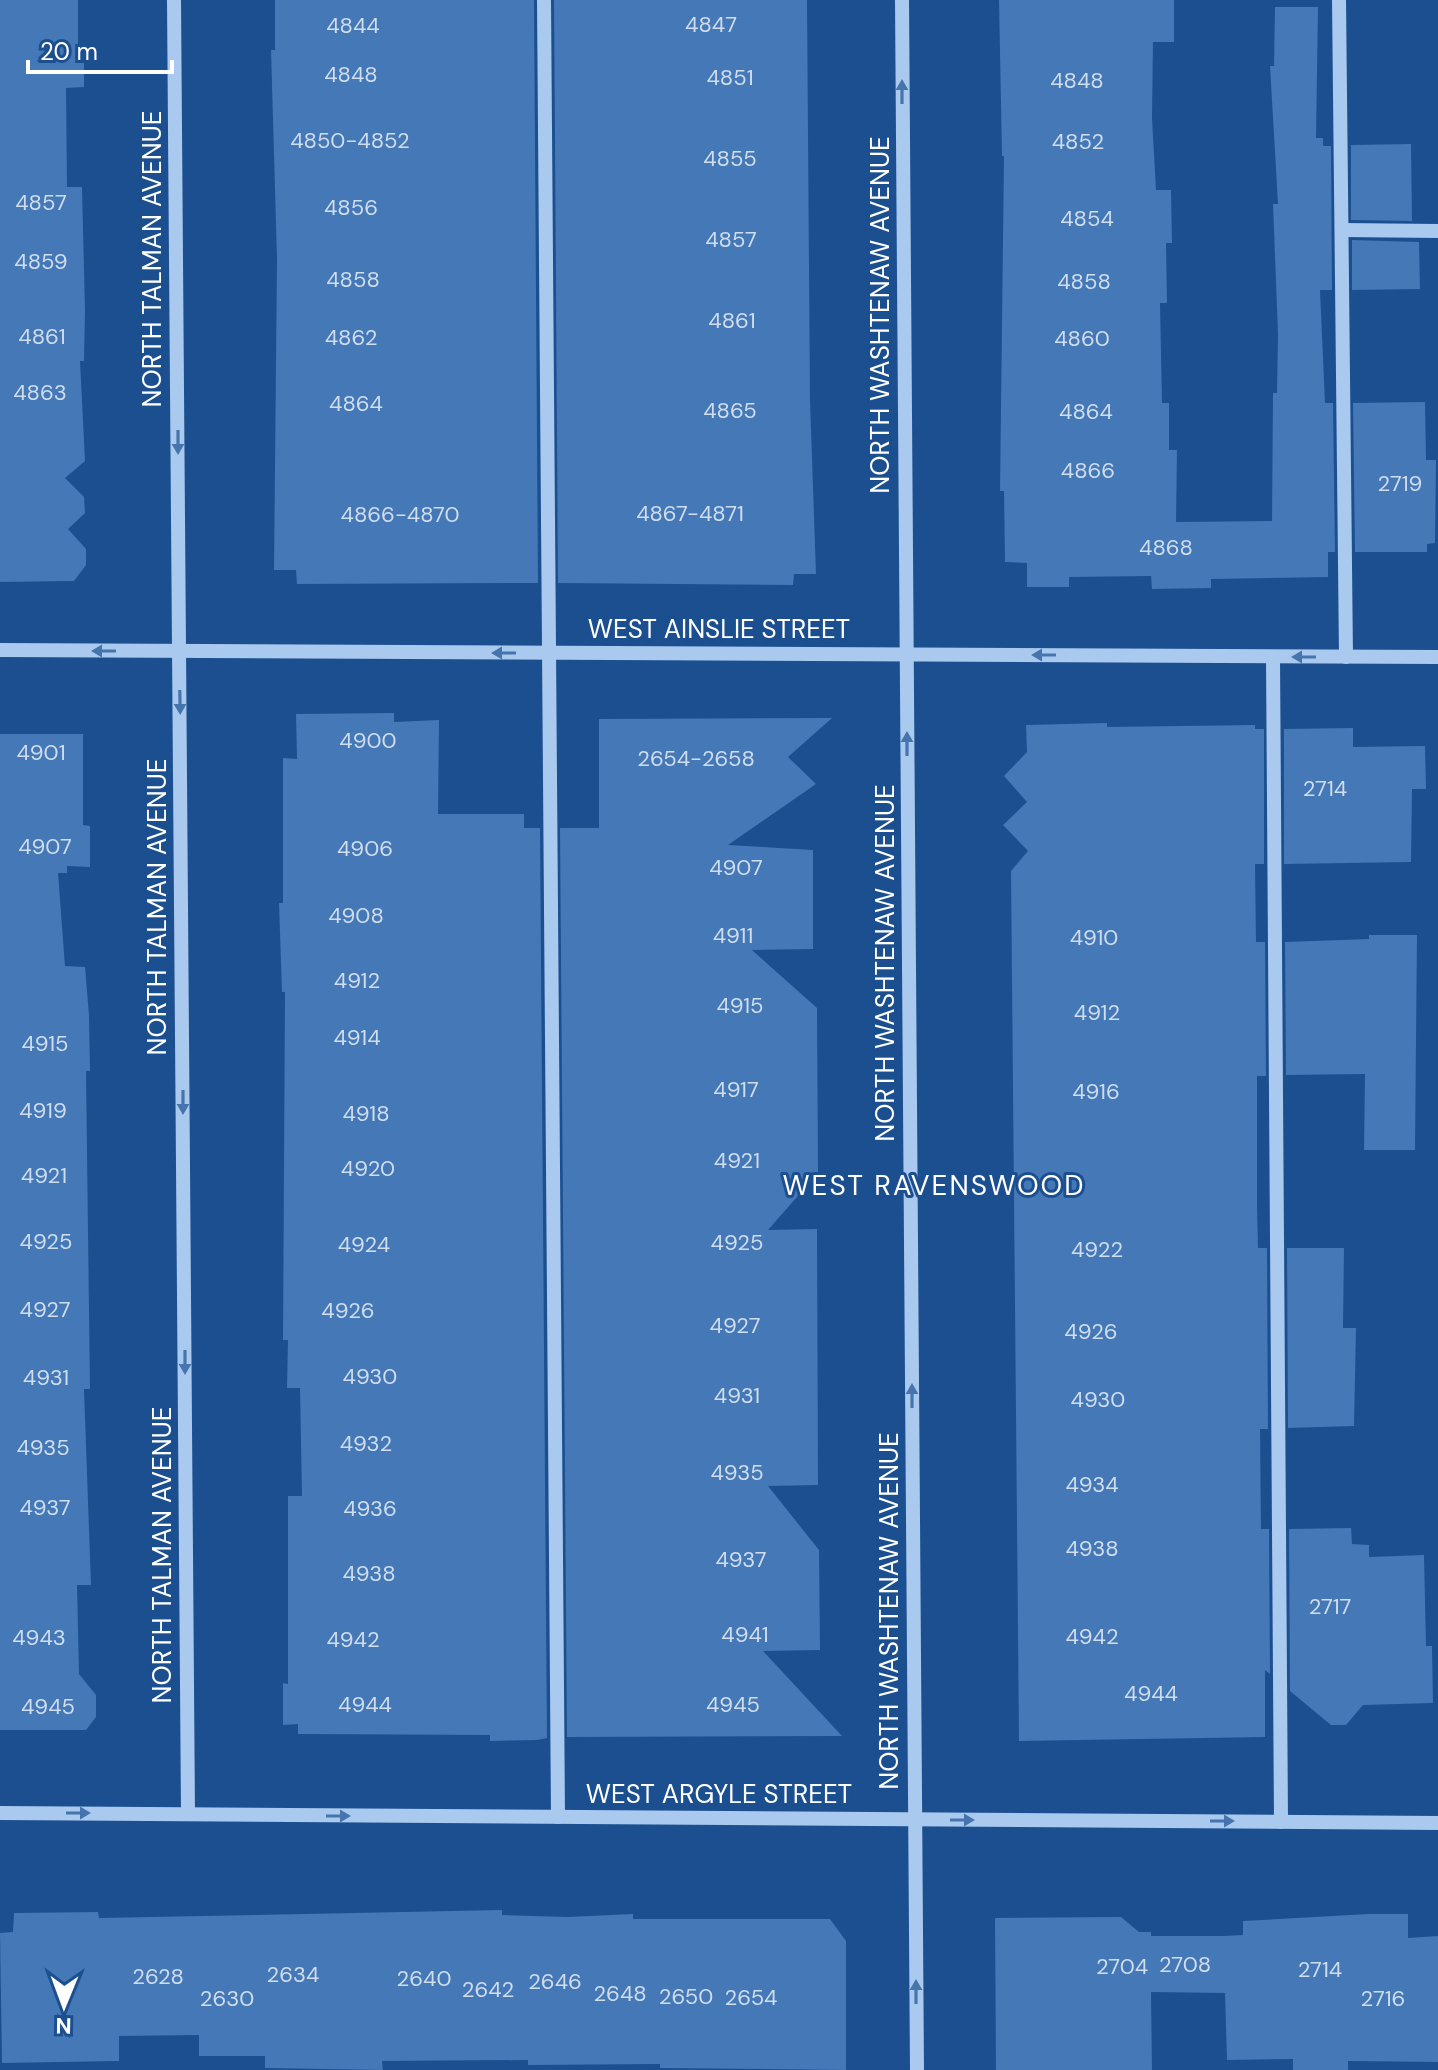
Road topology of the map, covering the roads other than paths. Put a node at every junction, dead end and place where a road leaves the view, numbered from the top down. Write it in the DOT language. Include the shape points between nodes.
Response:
graph roads {
  1 [pos="174,0"];
  2 [pos="544,0"];
  3 [pos="902,0"];
  4 [pos="1339,0"];
  5 [pos="1342,230"];
  6 [pos="1438,231"];
  7 [pos="0,650"];
  8 [pos="179,651"];
  9 [pos="549,653"];
  10 [pos="907,655"];
  11 [pos="1273,657"];
  12 [pos="1346,657"];
  13 [pos="1438,657"];
  14 [pos="0,1813"];
  15 [pos="188,1814"];
  16 [pos="558,1817"];
  17 [pos="915,1819"];
  18 [pos="1281,1822"];
  19 [pos="1438,1823"];
  20 [pos="917,2070"];
  1 -- 8 [label="street, NORTH TALMAN AVENUE, one-way"];
  2 -- 9 [label="street"];
  10 -- 3 [label="street, NORTH WASHTENAW AVENUE, one-way"];
  4 -- 5 [label="street"];
  5 -- 6 [label="street"];
  5 -- 12 [label="street"];
  8 -- 7 [label="street, WEST AINSLIE STREET, one-way"];
  9 -- 8 [label="street, WEST AINSLIE STREET, one-way"];
  8 -- 15 [label="street, NORTH TALMAN AVENUE, one-way"];
  9 -- 10 [label="street, WEST AINSLIE STREET"];
  9 -- 16 [label="street"];
  11 -- 10 [label="street, WEST AINSLIE STREET, one-way"];
  17 -- 10 [label="street, NORTH WASHTENAW AVENUE, one-way"];
  12 -- 11 [label="street, WEST AINSLIE STREET, one-way"];
  11 -- 18 [label="street"];
  12 -- 13 [label="street, WEST AINSLIE STREET"];
  14 -- 15 [label="street, WEST ARGYLE STREET, one-way"];
  15 -- 16 [label="street, WEST ARGYLE STREET, one-way"];
  16 -- 17 [label="street, WEST ARGYLE STREET"];
  17 -- 18 [label="street, WEST ARGYLE STREET, one-way"];
  20 -- 17 [label="street, NORTH WASHTENAW AVENUE, one-way"];
  18 -- 19 [label="street, WEST ARGYLE STREET"];
}
